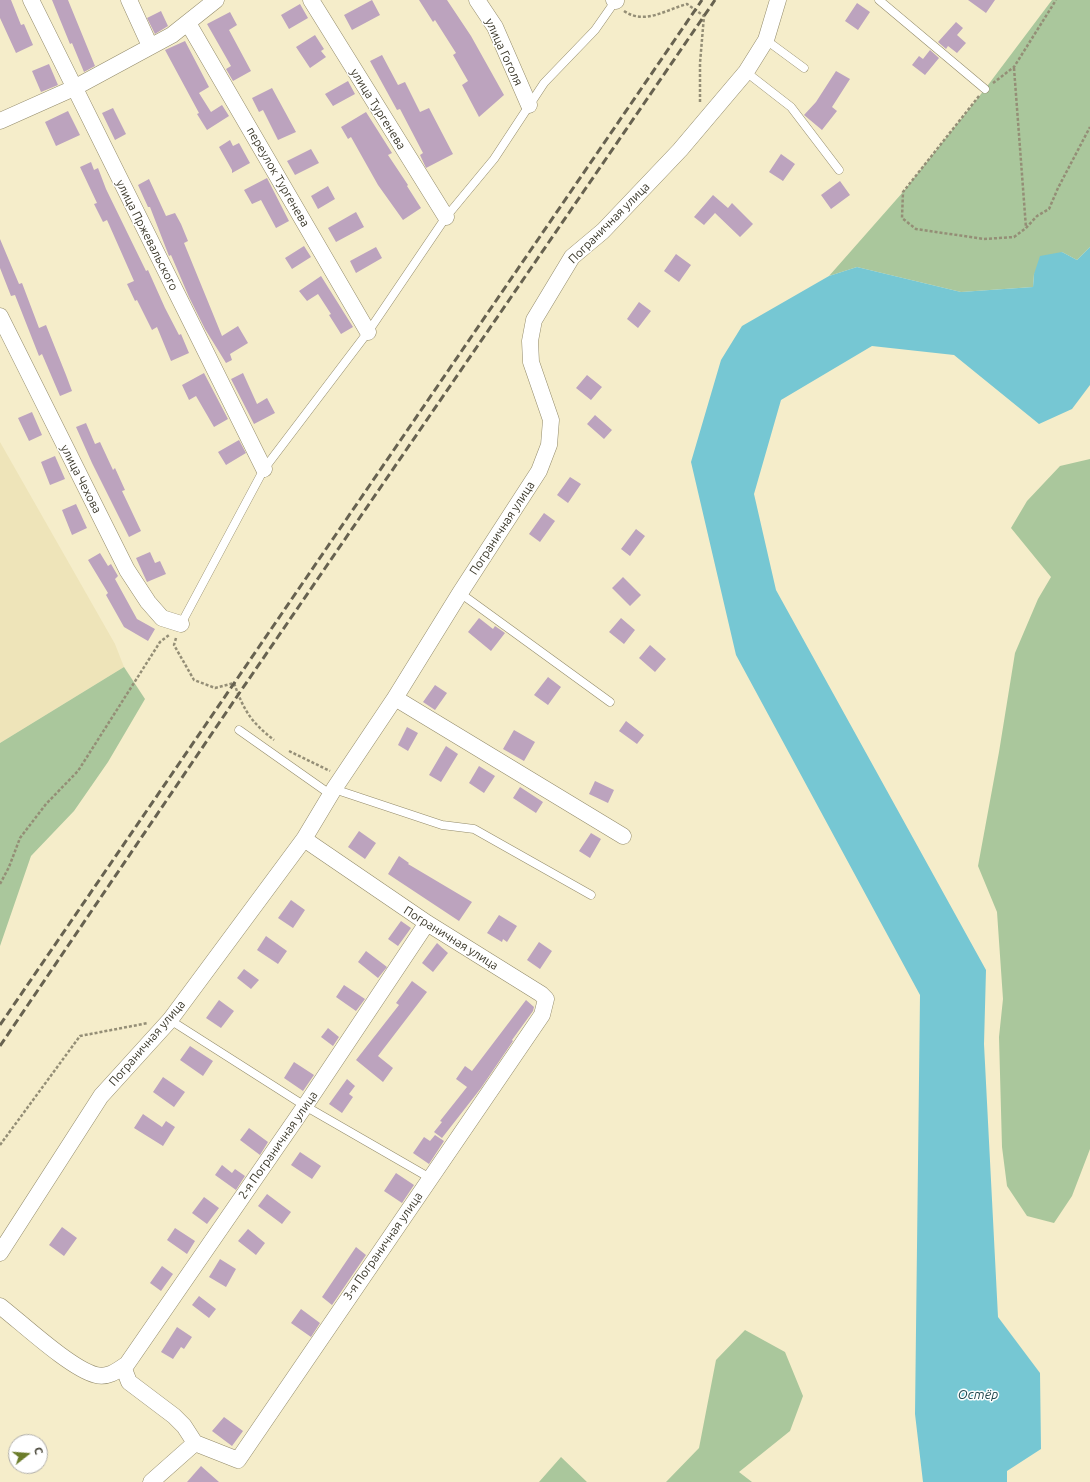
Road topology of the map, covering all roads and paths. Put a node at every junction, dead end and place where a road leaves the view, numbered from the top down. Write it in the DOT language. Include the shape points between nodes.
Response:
graph roads {
  1 [pos="31,0"];
  2 [pos="129,0"];
  3 [pos="216,0"];
  4 [pos="311,0"];
  5 [pos="477,0"];
  6 [pos="615,0"];
  7 [pos="778,0"];
  8 [pos="879,0"];
  9 [pos="1056,0"];
  10 [pos="188,23"];
  11 [pos="766,40"];
  12 [pos="150,46"];
  13 [pos="1014,67"];
  14 [pos="804,68"];
  15 [pos="746,72"];
  16 [pos="74,88"];
  17 [pos="985,90"];
  18 [pos="529,105"];
  19 [pos="0,121"];
  20 [pos="704,123"];
  21 [pos="1090,126"];
  22 [pos="839,170"];
  23 [pos="446,217"];
  24 [pos="1026,228"];
  25 [pos="0,316"];
  26 [pos="368,332"];
  27 [pos="264,469"];
  28 [pos="460,593"];
  29 [pos="181,624"];
  30 [pos="395,698"];
  31 [pos="610,702"];
  32 [pos="239,730"];
  33 [pos="280,744"];
  34 [pos="285,749"];
  35 [pos="338,783"];
  36 [pos="623,836"];
  37 [pos="304,839"];
  38 [pos="0,884"];
  39 [pos="591,895"];
  40 [pos="427,923"];
  41 [pos="541,994"];
  42 [pos="170,1020"];
  43 [pos="305,1106"];
  44 [pos="0,1145"];
  45 [pos="430,1178"];
  46 [pos="0,1253"];
  47 [pos="0,1306"];
  48 [pos="127,1364"];
  49 [pos="195,1443"];
  50 [pos="151,1482"];
  1 -- 16 [label="street, улица Пржевальского"];
  2 -- 12 [label="street"];
  3 -- 10 [label="street"];
  4 -- 23 [label="street, улица Тургенева"];
  5 -- 18 [label="street, улица Гоголя" via="495,27"];
  6 -- 18 [label="lane" via="595,30 544,83"];
  6 -- 20 [label="path" via="625,12 636,18 646,18 687,4 704,16 700,98"];
  7 -- 11 [label="street, Пограничная улица"];
  8 -- 17 [label="lane"];
  9 -- 13 [label="path"];
  10 -- 12 [label="street"];
  10 -- 26 [label="street, переулок Тургенева"];
  11 -- 14 [label="lane"];
  11 -- 15 [label="street, Пограничная улица"];
  12 -- 16 [label="street"];
  13 -- 17 [label="path"];
  13 -- 24 [label="path"];
  15 -- 20 [label="street, Пограничная улица"];
  15 -- 22 [label="lane" via="791,107"];
  16 -- 19 [label="street"];
  16 -- 27 [label="street, улица Пржевальского"];
  17 -- 24 [label="path" via="956,122 903,192 902,218 916,229 984,239 1014,237"];
  18 -- 23 [label="lane" via="494,158"];
  20 -- 28 [label="street, Пограничная улица" via="603,231 572,257 534,320 530,340 531,362 551,420 549,445 539,471"];
  21 -- 24 [label="path" via="1048,209"];
  23 -- 26 [label="lane"];
  25 -- 29 [label="street, улица Чехова" via="127,570 162,618"];
  26 -- 27 [label="lane"];
  27 -- 29 [label="lane"];
  28 -- 30 [label="street, Пограничная улица"];
  28 -- 31 [label="lane"];
  29 -- 33 [label="path" via="174,645 194,680 214,688 234,684 243,708 258,728"];
  29 -- 38 [label="path" via="160,642 78,771 46,804 20,838"];
  30 -- 35 [label="street, Пограничная улица"];
  30 -- 36 [label="street"];
  32 -- 35 [label="lane" via="327,792"];
  34 -- 35 [label="path"];
  35 -- 37 [label="street, Пограничная улица"];
  35 -- 39 [label="lane" via="442,825 474,829"];
  37 -- 40 [label="street, Пограничная улица"];
  37 -- 42 [label="street, Пограничная улица"];
  40 -- 41 [label="street, Пограничная улица"];
  40 -- 43 [label="street, 2-я Пограничная улица"];
  41 -- 45 [label="street, 3-я Пограничная улица" via="546,999 542,1015"];
  42 -- 43 [label="lane"];
  42 -- 44 [label="path" via="80,1036"];
  42 -- 46 [label="street, Пограничная улица" via="101,1096"];
  43 -- 45 [label="lane"];
  43 -- 48 [label="street, 2-я Пограничная улица"];
  45 -- 49 [label="street, 3-я Пограничная улица" via="238,1460"];
  47 -- 48 [label="street, 2-я Пограничная улица" via="70,1362 96,1375 113,1375"];
  48 -- 49 [label="street" via="124,1369 128,1382 174,1416"];
  49 -- 50 [label="street"];
}
